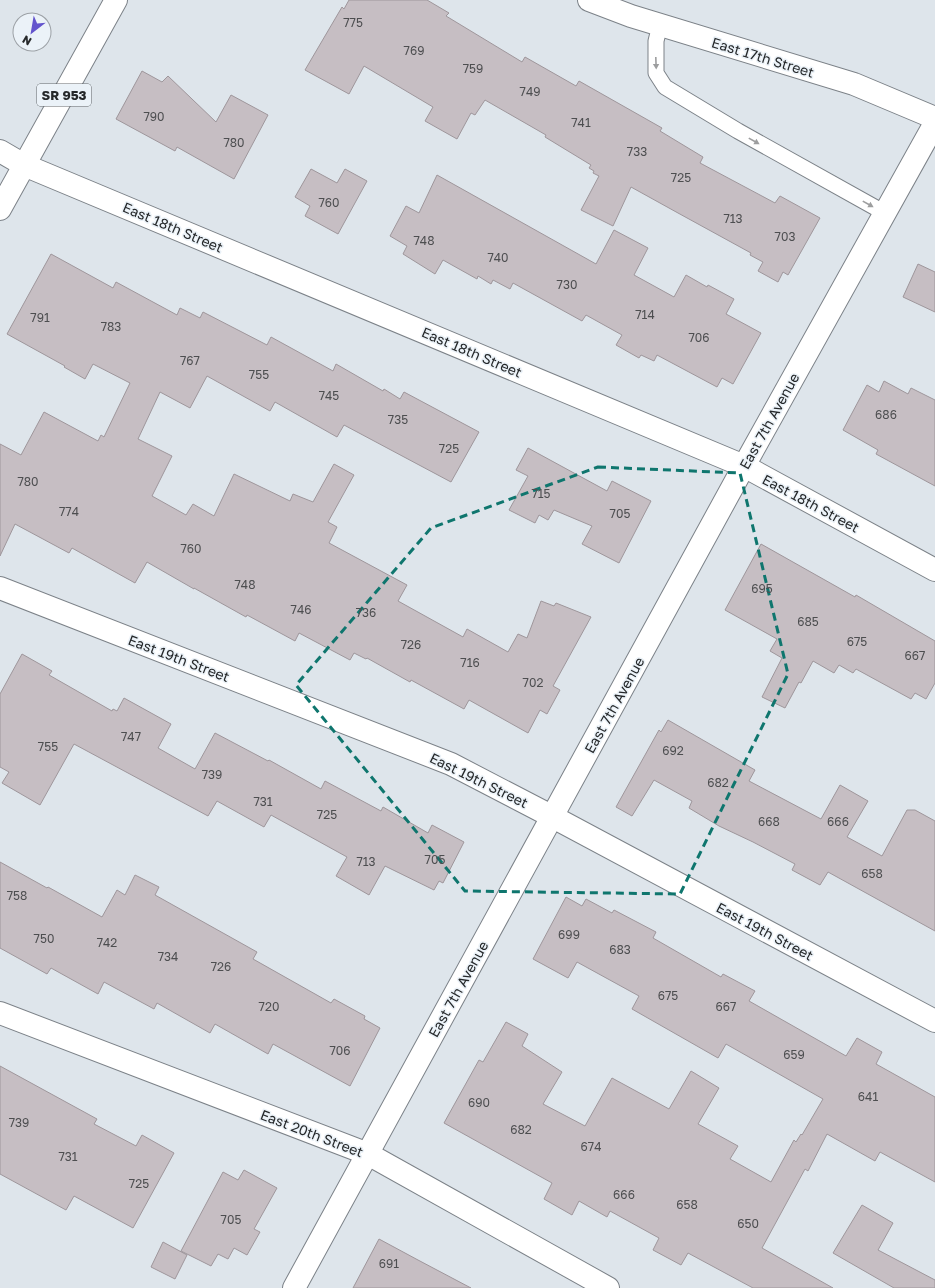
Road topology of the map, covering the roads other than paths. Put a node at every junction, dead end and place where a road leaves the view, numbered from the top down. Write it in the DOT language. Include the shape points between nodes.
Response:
graph roads {
  1 [pos="116,0"];
  2 [pos="589,0"];
  3 [pos="660,25"];
  4 [pos="935,118"];
  5 [pos="935,123"];
  6 [pos="0,151"];
  7 [pos="24,165"];
  8 [pos="0,209"];
  9 [pos="885,213"];
  10 [pos="744,466"];
  11 [pos="935,570"];
  12 [pos="0,588"];
  13 [pos="553,817"];
  14 [pos="0,1013"];
  15 [pos="935,1022"];
  16 [pos="368,1154"];
  17 [pos="294,1288"];
  18 [pos="608,1288"];
  1 -- 7 [label="street, SR 953"];
  2 -- 3 [label="street, East 17th Street"];
  3 -- 4 [label="street, East 17th Street" via="854,84"];
  3 -- 9 [label="lane, one-way" via="656,41 656,73 666,87 738,132"];
  5 -- 9 [label="street, East 7th Avenue"];
  6 -- 7 [label="street, East 18th Street"];
  7 -- 8 [label="street, SR 953"];
  7 -- 10 [label="street, East 18th Street"];
  9 -- 10 [label="street, East 7th Avenue"];
  10 -- 11 [label="street, East 18th Street"];
  10 -- 13 [label="street, East 7th Avenue"];
  12 -- 13 [label="street, East 19th Street" via="451,764"];
  13 -- 15 [label="street, East 19th Street"];
  13 -- 16 [label="street, East 7th Avenue"];
  14 -- 16 [label="street, East 20th Street"];
  16 -- 17 [label="street, East 7th Avenue"];
  16 -- 18 [label="street, East 20th Street"];
}
